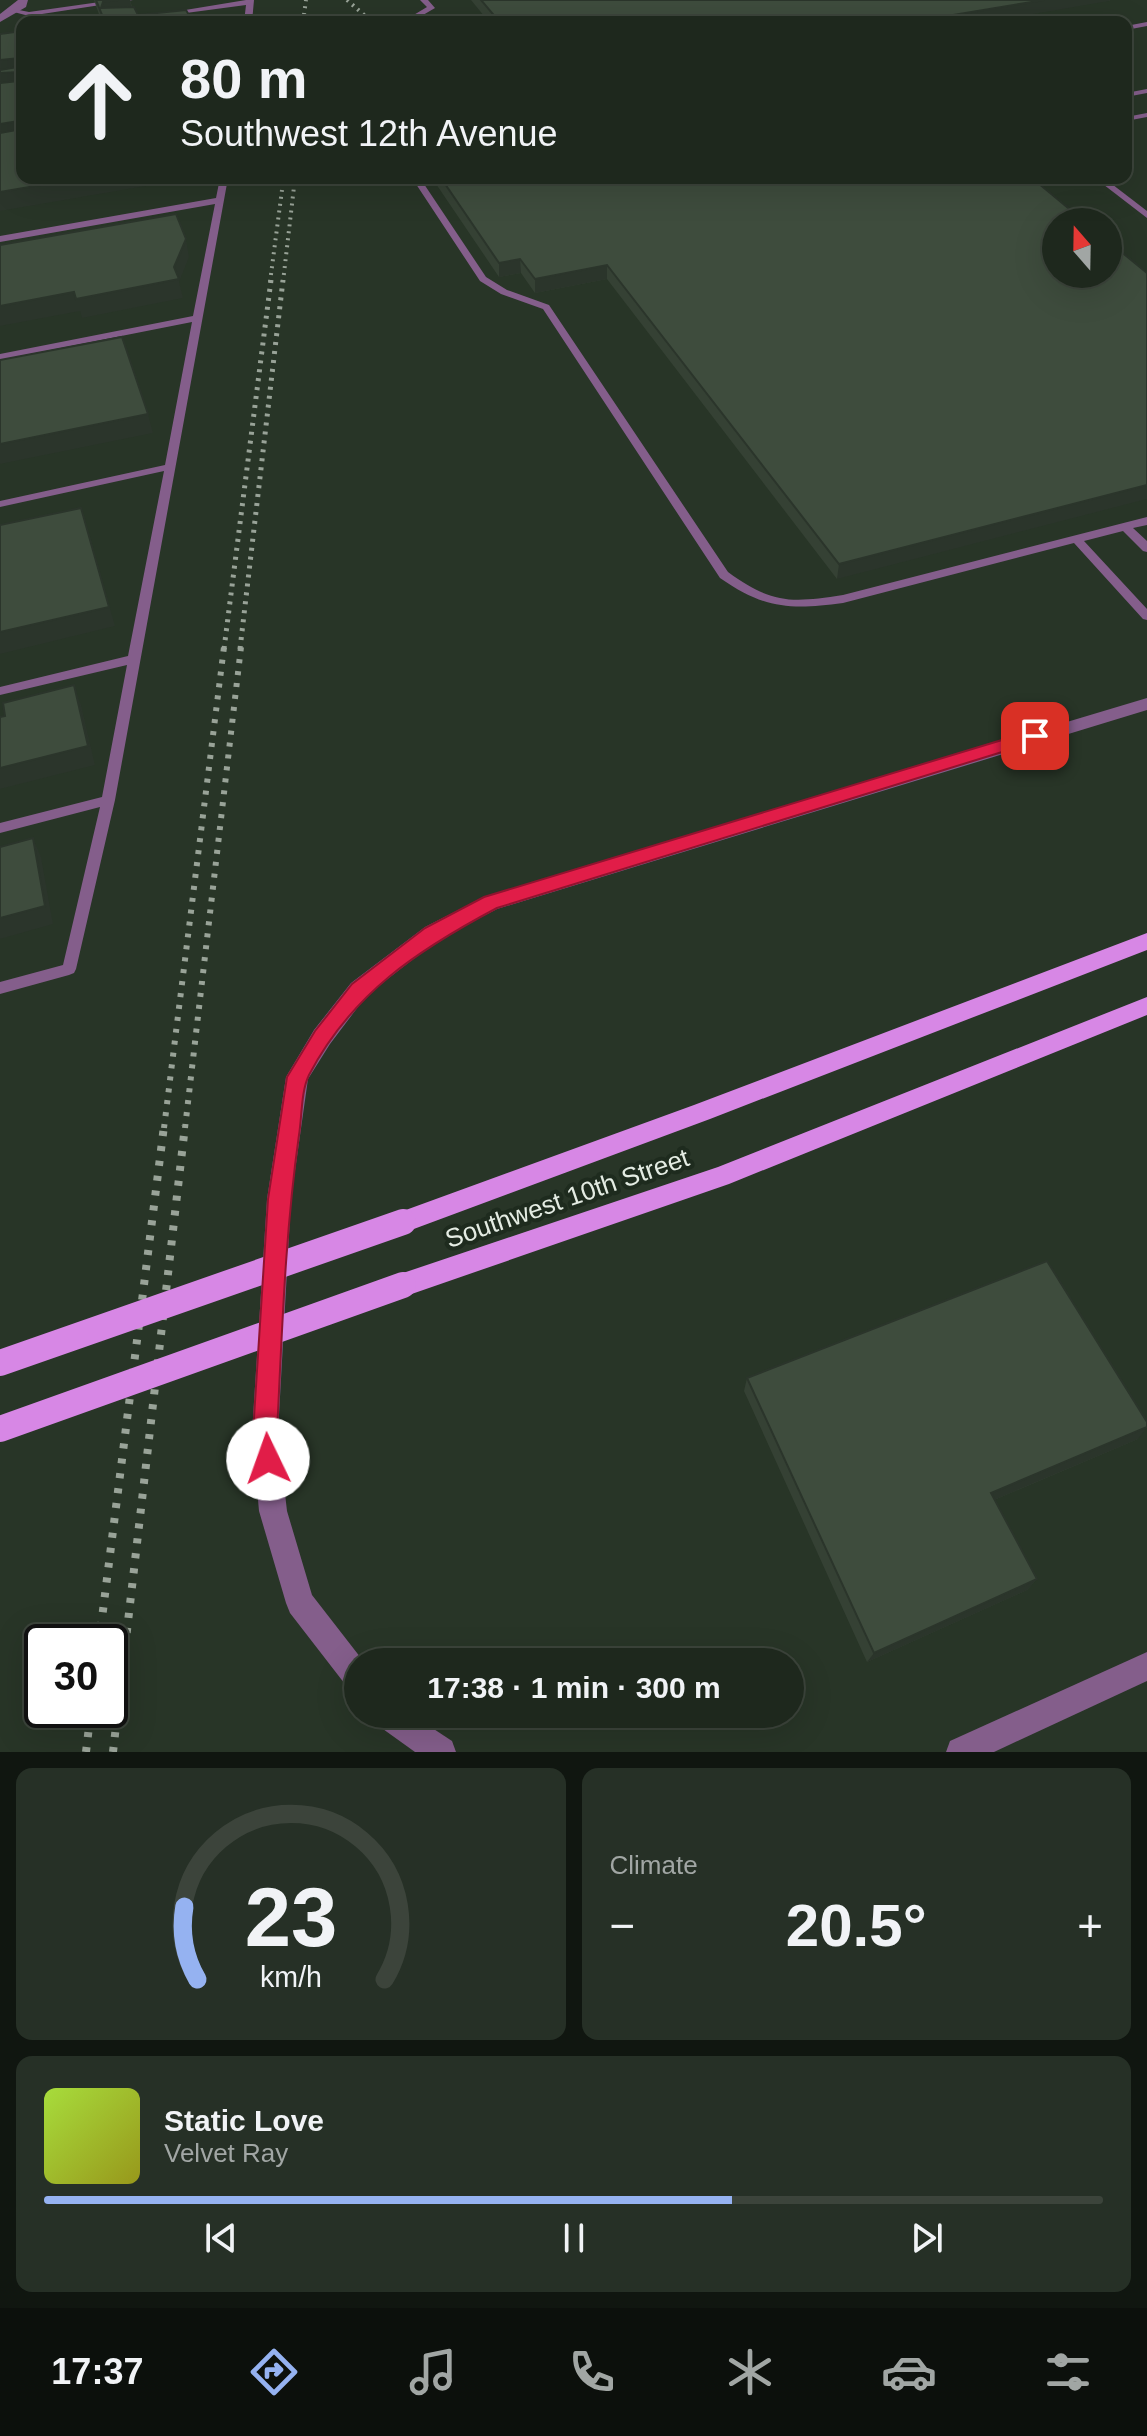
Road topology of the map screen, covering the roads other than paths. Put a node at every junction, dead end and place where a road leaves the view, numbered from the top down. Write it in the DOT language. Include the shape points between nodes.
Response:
graph roads {
  1 [pos="23,0"];
  2 [pos="129,0"];
  3 [pos="424,0"];
  4 [pos="250,1"];
  5 [pos="68,4"];
  6 [pos="14,11"];
  7 [pos="157,15"];
  8 [pos="0,16"];
  9 [pos="26,16"];
  10 [pos="36,16"];
  11 [pos="417,16"];
  12 [pos="223,184"];
  13 [pos="420,184"];
  14 [pos="1107,184"];
  15 [pos="220,200"];
  16 [pos="1147,215"];
  17 [pos="0,239"];
  18 [pos="199,318"];
  19 [pos="0,357"];
  20 [pos="169,467"];
  21 [pos="0,504"];
  22 [pos="1147,521"];
  23 [pos="1125,526"];
  24 [pos="1076,539"];
  25 [pos="1147,548"];
  26 [pos="1147,616"];
  27 [pos="134,659"];
  28 [pos="0,691"];
  29 [pos="1147,704"];
  30 [pos="108,800"];
  31 [pos="0,828"];
  32 [pos="1147,941"];
  33 [pos="0,988"];
  34 [pos="1147,1006"];
  35 [pos="0,1363"];
  36 [pos="0,1429"];
  37 [pos="344,1660"];
  38 [pos="1147,1666"];
  39 [pos="406,1728"];
  40 [pos="441,1752"];
  41 [pos="961,1752"];
  1 -- 6 [label="street"];
  2 -- 5 [label="lane"];
  3 -- 11 [label="lane" via="431,8"];
  4 -- 7 [label="lane"];
  5 -- 10 [label="lane"];
  6 -- 8 [label="street"];
  6 -- 9 [label="lane"];
  12 -- 15 [label="lane"];
  13 -- 24 [label="lane" via="483,279 546,307 724,575 750,595 796,606 843,599"];
  14 -- 16 [label="lane"];
  15 -- 17 [label="lane"];
  15 -- 18 [label="lane"];
  18 -- 19 [label="lane"];
  18 -- 20 [label="lane"];
  20 -- 21 [label="lane"];
  20 -- 27 [label="lane"];
  22 -- 23 [label="lane"];
  23 -- 24 [label="lane"];
  23 -- 25 [label="lane"];
  24 -- 26 [label="lane"];
  27 -- 28 [label="lane"];
  27 -- 30 [label="lane"];
  29 -- 37 [label="street" via="491,903 432,933 359,989 297,1077 279,1199 265,1433 273,1511 300,1603"];
  30 -- 31 [label="lane"];
  30 -- 33 [label="lane" via="69,969"];
  32 -- 35 [label="main road, Southwest 10th Street, bridge" via="702,1112"];
  34 -- 36 [label="main road, Southwest 10th Street, bridge" via="721,1177"];
  38 -- 41 [label="street"];
  39 -- 40 [label="street"];
}
